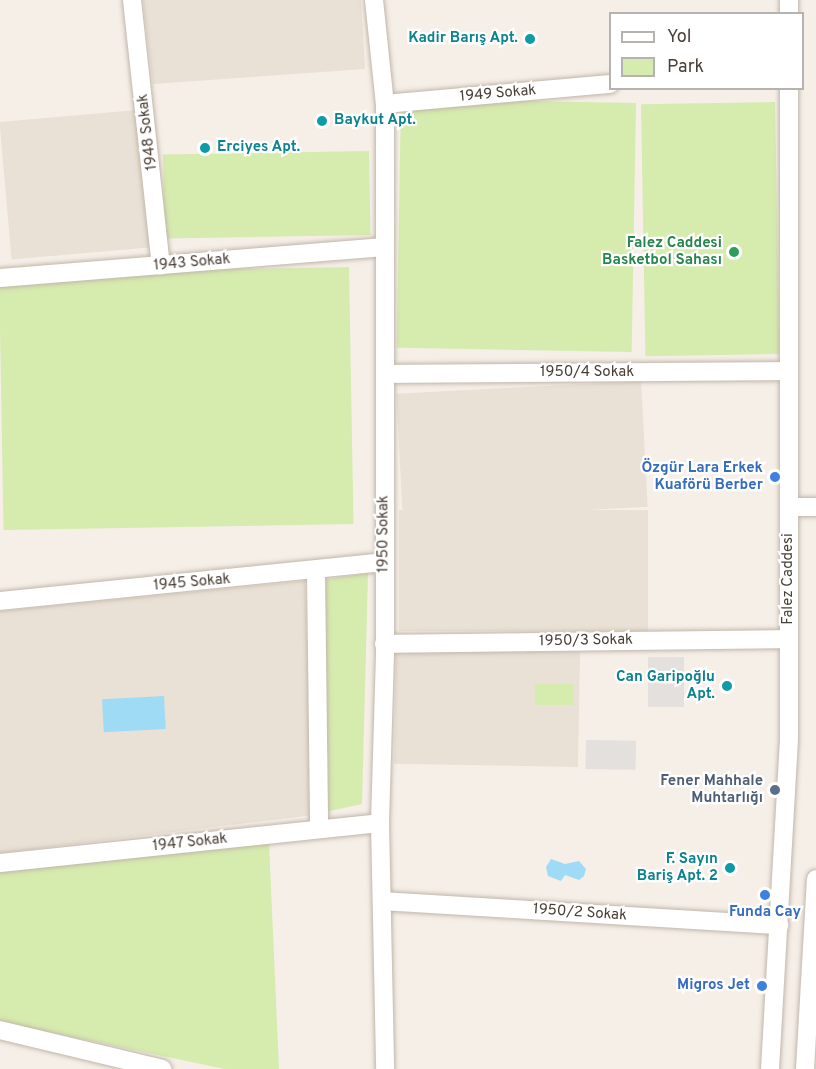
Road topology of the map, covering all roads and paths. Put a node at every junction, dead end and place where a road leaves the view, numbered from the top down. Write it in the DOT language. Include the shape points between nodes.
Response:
graph roads {
  1 [pos="132,0"];
  2 [pos="374,0"];
  3 [pos="609,84"];
  4 [pos="789,90"];
  5 [pos="385,104"];
  6 [pos="385,247"];
  7 [pos="161,265"];
  8 [pos="0,278"];
  9 [pos="789,371"];
  10 [pos="385,374"];
  11 [pos="789,507"];
  12 [pos="816,507"];
  13 [pos="384,562"];
  14 [pos="316,571"];
  15 [pos="0,601"];
  16 [pos="789,639"];
  17 [pos="384,644"];
  18 [pos="380,823"];
  19 [pos="319,829"];
  20 [pos="0,863"];
  21 [pos="816,879"];
  22 [pos="382,901"];
  23 [pos="778,925"];
  24 [pos="814,941"];
  25 [pos="0,1030"];
  26 [pos="152,1068"];
  27 [pos="385,1069"];
  28 [pos="770,1069"];
  29 [pos="805,1069"];
  1 -- 7 [label="street, 1948 Sokak"];
  2 -- 5 [label="street, 1950 Sokak"];
  3 -- 5 [label="street, 1949 Sokak"];
  4 -- 9 [label="street, Falez Caddesi"];
  5 -- 6 [label="street, 1950 Sokak"];
  6 -- 7 [label="street, 1943 Sokak"];
  6 -- 10 [label="street, 1950 Sokak"];
  7 -- 8 [label="street, 1943 Sokak"];
  9 -- 10 [label="street, 1950/4 Sokak"];
  9 -- 11 [label="street, Falez Caddesi"];
  10 -- 13 [label="street, 1950 Sokak"];
  11 -- 12 [label="street"];
  11 -- 16 [label="street, Falez Caddesi"];
  13 -- 14 [label="street, 1945 Sokak"];
  13 -- 17 [label="street, 1950 Sokak"];
  14 -- 15 [label="street, 1945 Sokak"];
  14 -- 19 [label="street"];
  16 -- 17 [label="street, 1950/3 Sokak"];
  16 -- 23 [label="street, Falez Caddesi" via="789,739"];
  17 -- 18 [label="street, 1950 Sokak"];
  18 -- 19 [label="street, 1947 Sokak"];
  18 -- 22 [label="street, 1950 Sokak"];
  19 -- 20 [label="street, 1947 Sokak"];
  21 -- 24 [label="street"];
  22 -- 23 [label="street, 1950/2 Sokak"];
  22 -- 27 [label="street, 1950 Sokak"];
  23 -- 28 [label="street, Falez Caddesi"];
  24 -- 29 [label="street"];
  25 -- 26 [label="street"];
}
